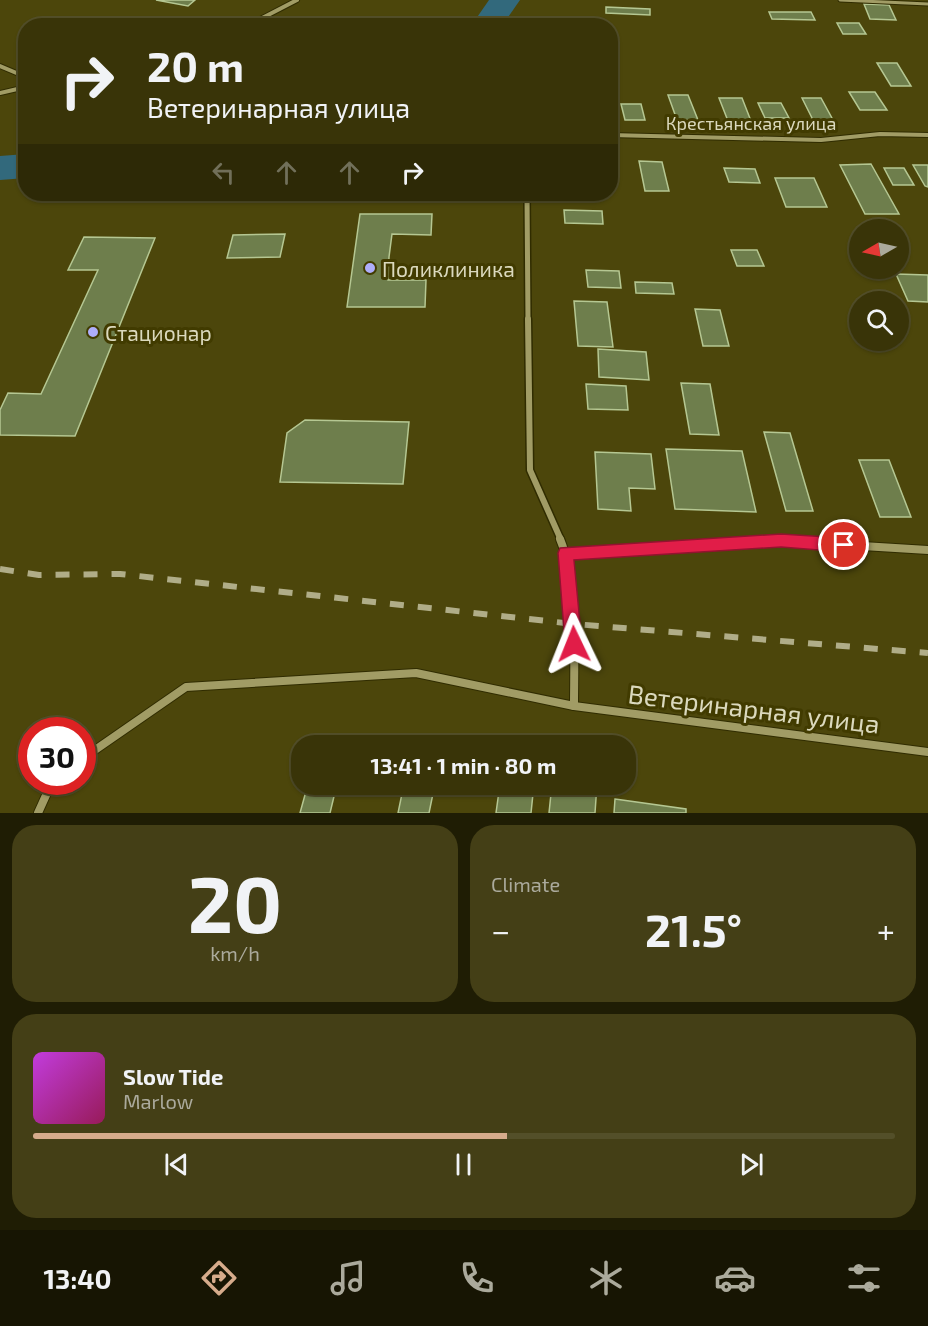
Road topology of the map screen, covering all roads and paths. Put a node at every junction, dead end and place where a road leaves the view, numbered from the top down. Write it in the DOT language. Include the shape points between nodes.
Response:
graph roads {
  1 [pos="297,0"];
  2 [pos="840,0"];
  3 [pos="928,4"];
  4 [pos="262,18"];
  5 [pos="0,66"];
  6 [pos="18,74"];
  7 [pos="18,89"];
  8 [pos="0,93"];
  9 [pos="618,135"];
  10 [pos="928,135"];
  11 [pos="527,201"];
  12 [pos="928,550"];
  13 [pos="566,553"];
  14 [pos="574,706"];
  15 [pos="96,749"];
  16 [pos="928,752"];
  17 [pos="46,795"];
  18 [pos="38,813"];
  1 -- 4 [label="street"];
  2 -- 3 [label="lane"];
  5 -- 6 [label="street"];
  7 -- 8 [label="street"];
  9 -- 10 [label="street, Крестьянская улица" via="821,140 880,134"];
  11 -- 13 [label="street" via="530,470"];
  12 -- 13 [label="street" via="781,541"];
  13 -- 14 [label="street" via="574,624"];
  14 -- 15 [label="street, Ветеринарная улица" via="416,673 186,687"];
  14 -- 16 [label="street, Ветеринарная улица"];
  17 -- 18 [label="street"];
}
